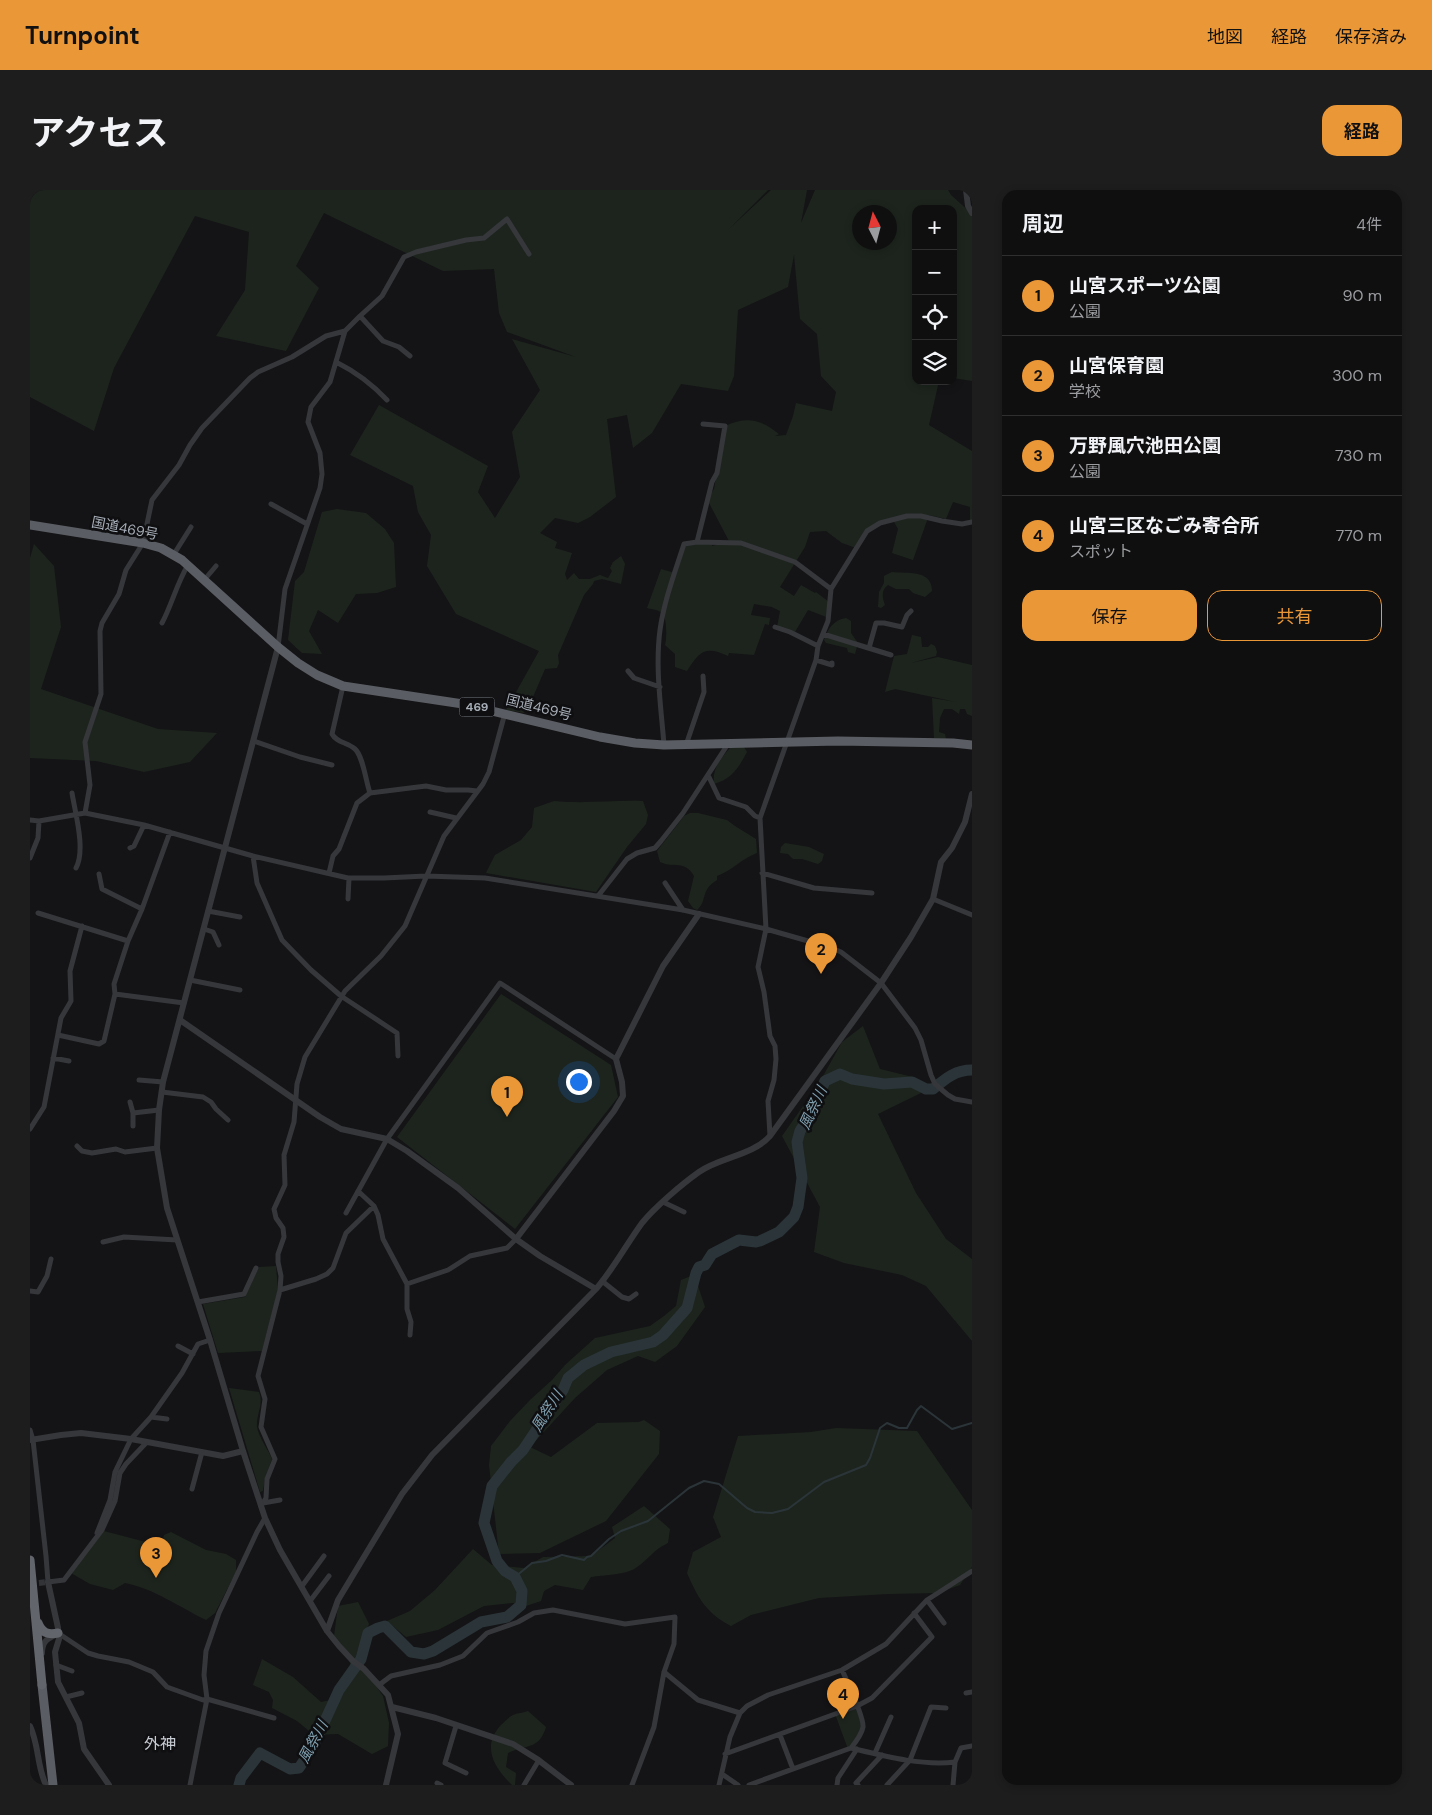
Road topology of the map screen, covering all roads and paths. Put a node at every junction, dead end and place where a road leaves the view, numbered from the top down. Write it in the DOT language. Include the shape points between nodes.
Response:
graph roads {
  1 [pos="966,190"];
  2 [pos="972,213"];
  3 [pos="528,254"];
  4 [pos="360,316"];
  5 [pos="345,331"];
  6 [pos="410,356"];
  7 [pos="336,362"];
  8 [pos="387,400"];
  9 [pos="703,424"];
  10 [pos="271,504"];
  11 [pos="972,522"];
  12 [pos="307,524"];
  13 [pos="30,525"];
  14 [pos="191,527"];
  15 [pos="697,542"];
  16 [pos="143,543"];
  17 [pos="174,554"];
  18 [pos="188,564"];
  19 [pos="216,566"];
  20 [pos="204,579"];
  21 [pos="831,589"];
  22 [pos="911,611"];
  23 [pos="162,622"];
  24 [pos="775,627"];
  25 [pos="823,634"];
  26 [pos="818,646"];
  27 [pos="278,647"];
  28 [pos="870,648"];
  29 [pos="891,655"];
  30 [pos="816,660"];
  31 [pos="832,663"];
  32 [pos="628,671"];
  33 [pos="704,676"];
  34 [pos="342,686"];
  35 [pos="660,688"];
  36 [pos="505,713"];
  37 [pos="254,741"];
  38 [pos="786,742"];
  39 [pos="728,744"];
  40 [pos="664,745"];
  41 [pos="686,745"];
  42 [pos="972,745"];
  43 [pos="332,765"];
  44 [pos="708,775"];
  45 [pos="476,791"];
  46 [pos="72,793"];
  47 [pos="370,793"];
  48 [pos="972,794"];
  49 [pos="430,812"];
  50 [pos="85,813"];
  51 [pos="76,815"];
  52 [pos="456,818"];
  53 [pos="760,818"];
  54 [pos="30,820"];
  55 [pos="39,821"];
  56 [pos="144,825"];
  57 [pos="170,832"];
  58 [pos="130,848"];
  59 [pos="225,848"];
  60 [pos="253,856"];
  61 [pos="30,858"];
  62 [pos="76,868"];
  63 [pos="329,873"];
  64 [pos="762,873"];
  65 [pos="99,874"];
  66 [pos="426,876"];
  67 [pos="349,878"];
  68 [pos="665,883"];
  69 [pos="872,893"];
  70 [pos="598,896"];
  71 [pos="348,899"];
  72 [pos="933,899"];
  73 [pos="142,909"];
  74 [pos="683,910"];
  75 [pos="208,911"];
  76 [pos="38,913"];
  77 [pos="699,914"];
  78 [pos="972,915"];
  79 [pos="240,917"];
  80 [pos="82,926"];
  81 [pos="204,930"];
  82 [pos="766,930"];
  83 [pos="128,941"];
  84 [pos="219,945"];
  85 [pos="190,980"];
  86 [pos="881,983"];
  87 [pos="240,990"];
  88 [pos="116,994"];
  89 [pos="341,996"];
  90 [pos="184,1003"];
  91 [pos="180,1020"];
  92 [pos="58,1035"];
  93 [pos="398,1056"];
  94 [pos="53,1058"];
  95 [pos="616,1059"];
  96 [pos="69,1061"];
  97 [pos="139,1080"];
  98 [pos="164,1082"];
  99 [pos="162,1092"];
  100 [pos="295,1101"];
  101 [pos="130,1102"];
  102 [pos="972,1102"];
  103 [pos="159,1110"];
  104 [pos="133,1114"];
  105 [pos="228,1120"];
  106 [pos="133,1126"];
  107 [pos="30,1129"];
  108 [pos="770,1136"];
  109 [pos="388,1139"];
  110 [pos="78,1146"];
  111 [pos="157,1148"];
  112 [pos="358,1191"];
  113 [pos="663,1202"];
  114 [pos="374,1206"];
  115 [pos="684,1212"];
  116 [pos="346,1213"];
  117 [pos="516,1239"];
  118 [pos="178,1240"];
  119 [pos="102,1242"];
  120 [pos="51,1259"];
  121 [pos="256,1268"];
  122 [pos="602,1281"];
  123 [pos="407,1284"];
  124 [pos="596,1289"];
  125 [pos="280,1290"];
  126 [pos="30,1291"];
  127 [pos="636,1294"];
  128 [pos="198,1302"];
  129 [pos="410,1335"];
  130 [pos="210,1340"];
  131 [pos="178,1346"];
  132 [pos="193,1354"];
  133 [pos="151,1417"];
  134 [pos="167,1419"];
  135 [pos="30,1430"];
  136 [pos="131,1439"];
  137 [pos="31,1440"];
  138 [pos="146,1443"];
  139 [pos="243,1451"];
  140 [pos="202,1452"];
  141 [pos="192,1489"];
  142 [pos="280,1500"];
  143 [pos="262,1505"];
  144 [pos="265,1518"];
  145 [pos="95,1539"];
  146 [pos="324,1556"];
  147 [pos="30,1560"];
  148 [pos="972,1571"];
  149 [pos="329,1576"];
  150 [pos="48,1582"];
  151 [pos="302,1586"];
  152 [pos="927,1600"];
  153 [pos="310,1601"];
  154 [pos="914,1613"];
  155 [pos="36,1616"];
  156 [pos="944,1623"];
  157 [pos="327,1631"];
  158 [pos="58,1633"];
  159 [pos="56,1665"];
  160 [pos="842,1670"];
  161 [pos="72,1671"];
  162 [pos="664,1672"];
  163 [pos="42,1685"];
  164 [pos="379,1685"];
  165 [pos="82,1693"];
  166 [pos="66,1697"];
  167 [pos="207,1699"];
  168 [pos="857,1706"];
  169 [pos="392,1707"];
  170 [pos="946,1708"];
  171 [pos="740,1712"];
  172 [pos="891,1717"];
  173 [pos="274,1718"];
  174 [pos="30,1726"];
  175 [pos="456,1726"];
  176 [pos="780,1735"];
  177 [pos="972,1746"];
  178 [pos="854,1748"];
  179 [pos="875,1753"];
  180 [pos="725,1754"];
  181 [pos="882,1754"];
  182 [pos="539,1760"];
  183 [pos="910,1760"];
  184 [pos="955,1762"];
  185 [pos="792,1769"];
  186 [pos="466,1773"];
  187 [pos="722,1774"];
  188 [pos="46,1785"];
  189 [pos="53,1785"];
  190 [pos="109,1785"];
  191 [pos="190,1785"];
  192 [pos="386,1785"];
  193 [pos="524,1785"];
  194 [pos="571,1785"];
  195 [pos="632,1785"];
  196 [pos="719,1785"];
  197 [pos="738,1785"];
  198 [pos="749,1785"];
  199 [pos="836,1785"];
  200 [pos="858,1785"];
  201 [pos="887,1785"];
  202 [pos="953,1785"];
  1 -- 2 [label="street"];
  3 -- 4 [label="street" via="507,220 484,238 416,252 404,257 382,296"];
  4 -- 5 [label="street"];
  4 -- 6 [label="street" via="383,341 399,347"];
  5 -- 7 [label="street"];
  5 -- 16 [label="street" via="326,336 292,357 258,372 202,428 152,500"];
  7 -- 8 [label="street" via="358,373"];
  7 -- 12 [label="street" via="330,382 311,407 308,422 320,453 322,474"];
  9 -- 15 [label="street" via="725,426"];
  10 -- 12 [label="street"];
  11 -- 21 [label="street" via="962,524 907,516 880,523 867,531"];
  12 -- 27 [label="street" via="286,589"];
  13 -- 16 [label="highway, 国道469号 / 469"];
  14 -- 17 [label="street"];
  15 -- 21 [label="street" via="741,542 770,552 795,562"];
  15 -- 35 [label="street" via="684,544 666,602 660,630"];
  16 -- 17 [label="highway, 国道469号 / 469"];
  16 -- 50 [label="street" via="126,570 119,594 100,631 101,694 85,742 90,785"];
  17 -- 18 [label="highway, 国道469号 / 469"];
  18 -- 20 [label="highway, 国道469号 / 469"];
  18 -- 23 [label="street"];
  19 -- 20 [label="street"];
  20 -- 27 [label="highway, 国道469号 / 469"];
  21 -- 25 [label="street" via="828,621"];
  22 -- 28 [label="street" via="902,627 876,624"];
  24 -- 26 [label="street"];
  25 -- 26 [label="street"];
  25 -- 28 [label="street"];
  26 -- 30 [label="street"];
  27 -- 34 [label="highway, 国道469号 / 469" via="317,675"];
  27 -- 37 [label="street"];
  28 -- 29 [label="street"];
  30 -- 31 [label="street" via="832,666"];
  30 -- 38 [label="street"];
  32 -- 35 [label="street" via="634,678"];
  33 -- 41 [label="street" via="704,692"];
  34 -- 36 [label="highway, 国道469号 / 469"];
  34 -- 47 [label="street" via="332,734 360,754"];
  35 -- 40 [label="street"];
  36 -- 40 [label="highway, 国道469号 / 469" via="600,737"];
  36 -- 45 [label="street" via="488,772"];
  37 -- 43 [label="street"];
  37 -- 59 [label="street"];
  38 -- 39 [label="highway, 国道469号 / 469"];
  38 -- 42 [label="highway, 国道469号 / 469"];
  38 -- 53 [label="street"];
  39 -- 41 [label="highway, 国道469号 / 469"];
  39 -- 44 [label="street"];
  40 -- 41 [label="highway, 国道469号 / 469"];
  44 -- 53 [label="street" via="720,798 746,807"];
  44 -- 70 [label="street" via="655,848 631,856"];
  45 -- 47 [label="street" via="426,786"];
  45 -- 52 [label="street"];
  46 -- 51 [label="street"];
  47 -- 63 [label="street" via="357,803 339,849 333,856"];
  48 -- 72 [label="street" via="965,822 942,862"];
  49 -- 52 [label="street"];
  50 -- 51 [label="street"];
  50 -- 56 [label="street"];
  51 -- 55 [label="street"];
  51 -- 62 [label="street" via="80,861"];
  52 -- 66 [label="street"];
  53 -- 64 [label="street"];
  54 -- 55 [label="street"];
  55 -- 61 [label="street" via="38,838"];
  56 -- 57 [label="street"];
  56 -- 58 [label="street"];
  57 -- 59 [label="street"];
  57 -- 73 [label="street"];
  59 -- 60 [label="street"];
  59 -- 75 [label="street"];
  60 -- 63 [label="street"];
  60 -- 89 [label="street" via="258,883 282,940"];
  63 -- 67 [label="street"];
  64 -- 69 [label="street" via="814,888"];
  64 -- 82 [label="street"];
  65 -- 73 [label="street" via="102,889"];
  66 -- 67 [label="street"];
  66 -- 70 [label="street" via="485,878"];
  66 -- 89 [label="street" via="405,926 381,956"];
  67 -- 71 [label="street"];
  68 -- 74 [label="street"];
  70 -- 74 [label="street"];
  72 -- 78 [label="street"];
  72 -- 86 [label="street"];
  73 -- 83 [label="street"];
  74 -- 77 [label="street"];
  75 -- 79 [label="street"];
  75 -- 81 [label="street"];
  76 -- 80 [label="street"];
  77 -- 82 [label="street"];
  77 -- 95 [label="street" via="663,966"];
  80 -- 83 [label="street"];
  80 -- 92 [label="street" via="70,971 70,1000 61,1018"];
  81 -- 84 [label="street" via="213,932"];
  81 -- 85 [label="street"];
  82 -- 86 [label="street" via="840,952"];
  82 -- 108 [label="street" via="758,967 776,1059 768,1101"];
  83 -- 88 [label="street" via="114,984"];
  85 -- 87 [label="street"];
  85 -- 90 [label="street"];
  86 -- 102 [label="street" via="915,1028 935,1084 955,1099"];
  86 -- 108 [label="street"];
  88 -- 90 [label="street"];
  88 -- 92 [label="street" via="104,1041 99,1044"];
  89 -- 93 [label="street" via="397,1033"];
  89 -- 100 [label="street" via="305,1057"];
  90 -- 91 [label="street"];
  91 -- 98 [label="street"];
  91 -- 100 [label="street"];
  92 -- 94 [label="street"];
  94 -- 96 [label="street"];
  94 -- 107 [label="street" via="44,1107"];
  95 -- 109 [label="street" via="500,983"];
  95 -- 117 [label="street" via="623,1096"];
  97 -- 98 [label="street"];
  98 -- 99 [label="street"];
  99 -- 103 [label="street"];
  99 -- 105 [label="street" via="203,1097"];
  100 -- 109 [label="street" via="341,1129"];
  100 -- 125 [label="street" via="294,1122 284,1155 285,1185 274,1209 284,1237 278,1254"];
  101 -- 104 [label="street"];
  103 -- 104 [label="street"];
  103 -- 111 [label="street"];
  104 -- 106 [label="street"];
  108 -- 113 [label="street" via="749,1150 699,1172"];
  109 -- 112 [label="street"];
  109 -- 117 [label="street" via="458,1188"];
  110 -- 111 [label="street" via="82,1151 92,1152"];
  111 -- 118 [label="street" via="167,1208"];
  112 -- 114 [label="street"];
  112 -- 116 [label="street"];
  113 -- 115 [label="street"];
  113 -- 122 [label="street" via="643,1222"];
  114 -- 123 [label="street" via="383,1240"];
  114 -- 125 [label="street" via="346,1234 333,1268 327,1274"];
  117 -- 123 [label="street" via="507,1248 470,1256 448,1270"];
  117 -- 124 [label="street"];
  118 -- 119 [label="street" via="124,1237"];
  118 -- 128 [label="street"];
  120 -- 126 [label="street" via="47,1276 38,1292"];
  121 -- 128 [label="street" via="244,1294"];
  122 -- 124 [label="street"];
  122 -- 127 [label="street" via="622,1297 629,1299"];
  123 -- 129 [label="street"];
  124 -- 157 [label="street" via="426,1463 402,1494 338,1600"];
  125 -- 143 [label="street" via="258,1376 265,1399 260,1427 275,1459"];
  128 -- 130 [label="street"];
  130 -- 132 [label="street" via="198,1344"];
  130 -- 139 [label="street"];
  131 -- 132 [label="street"];
  132 -- 133 [label="street"];
  133 -- 134 [label="street"];
  133 -- 136 [label="street"];
  135 -- 137 [label="street"];
  136 -- 137 [label="street" via="81,1433"];
  136 -- 138 [label="street"];
  136 -- 145 [label="street" via="115,1472 110,1500"];
  137 -- 150 [label="street"];
  138 -- 140 [label="street"];
  138 -- 145 [label="street" via="120,1473 115,1501"];
  139 -- 140 [label="street" via="224,1456"];
  139 -- 143 [label="street"];
  140 -- 141 [label="street"];
  142 -- 143 [label="street"];
  143 -- 144 [label="street"];
  144 -- 151 [label="street"];
  144 -- 167 [label="street" via="212,1632 204,1674"];
  145 -- 150 [label="street" via="64,1580"];
  146 -- 151 [label="street"];
  147 -- 155 [label="highway"];
  148 -- 152 [label="street"];
  149 -- 153 [label="street"];
  150 -- 158 [label="street"];
  151 -- 153 [label="street"];
  152 -- 154 [label="street"];
  152 -- 156 [label="street"];
  153 -- 157 [label="street"];
  154 -- 160 [label="street" via="886,1644"];
  154 -- 168 [label="street" via="932,1637 872,1698"];
  155 -- 158 [label="highway" via="42,1630 48,1634"];
  155 -- 163 [label="highway"];
  157 -- 164 [label="street"];
  158 -- 159 [label="street"];
  158 -- 163 [label="street" via="48,1638 42,1648"];
  158 -- 167 [label="street" via="88,1653 129,1662 153,1672 167,1688"];
  159 -- 161 [label="street"];
  159 -- 166 [label="street" via="58,1682"];
  160 -- 168 [label="street"];
  160 -- 171 [label="street" via="768,1695"];
  162 -- 164 [label="street" via="674,1644 675,1617 625,1624 553,1610 534,1613 487,1633 463,1656 440,1665 391,1676"];
  162 -- 171 [label="street" via="698,1700"];
  162 -- 195 [label="street" via="654,1727"];
  163 -- 189 [label="highway"];
  164 -- 169 [label="street" via="388,1695"];
  165 -- 166 [label="street"];
  166 -- 190 [label="street" via="79,1723 84,1749"];
  167 -- 173 [label="street"];
  167 -- 191 [label="street"];
  168 -- 176 [label="street"];
  168 -- 178 [label="street" via="863,1727"];
  169 -- 175 [label="street"];
  169 -- 192 [label="street" via="398,1734"];
  170 -- 183 [label="street" via="931,1707"];
  171 -- 180 [label="street"];
  172 -- 179 [label="street"];
  174 -- 188 [label="street"];
  175 -- 182 [label="street" via="513,1744"];
  175 -- 186 [label="street" via="445,1763"];
  176 -- 180 [label="street"];
  176 -- 185 [label="street"];
  177 -- 184 [label="street" via="961,1748"];
  178 -- 179 [label="street"];
  178 -- 185 [label="street"];
  178 -- 199 [label="street"];
  179 -- 181 [label="street"];
  180 -- 187 [label="street"];
  181 -- 183 [label="street"];
  181 -- 200 [label="street" via="856,1783"];
  182 -- 193 [label="street"];
  182 -- 194 [label="street"];
  183 -- 184 [label="street"];
  183 -- 201 [label="street"];
  184 -- 202 [label="street"];
  185 -- 198 [label="street"];
  187 -- 196 [label="street"];
  187 -- 197 [label="street"];
}
